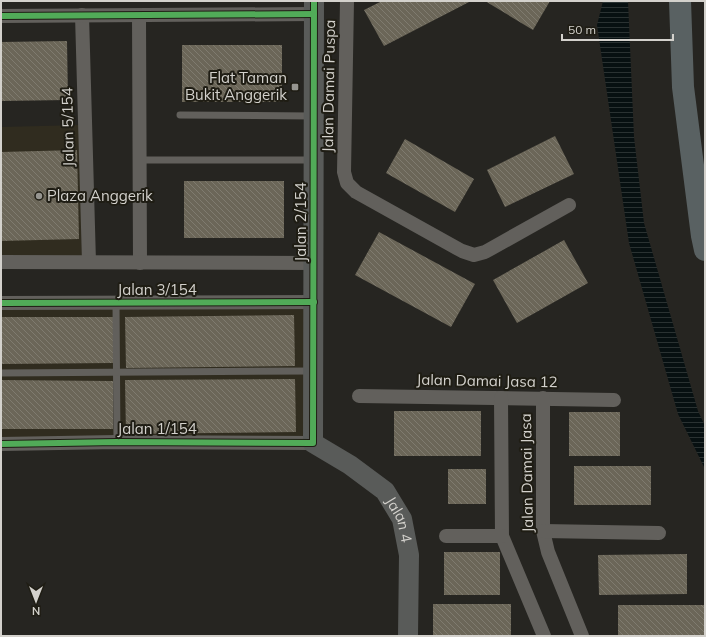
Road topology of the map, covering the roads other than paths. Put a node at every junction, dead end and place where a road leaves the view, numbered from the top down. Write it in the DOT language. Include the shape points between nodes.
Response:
graph roads {
  1 [pos="347,1"];
  2 [pos="680,1"];
  3 [pos="314,7"];
  4 [pos="82,15"];
  5 [pos="1,16"];
  6 [pos="139,16"];
  7 [pos="180,115"];
  8 [pos="314,116"];
  9 [pos="139,160"];
  10 [pos="314,160"];
  11 [pos="569,205"];
  12 [pos="705,250"];
  13 [pos="1,262"];
  14 [pos="89,262"];
  15 [pos="140,263"];
  16 [pos="314,263"];
  17 [pos="314,302"];
  18 [pos="1,303"];
  19 [pos="116,303"];
  20 [pos="314,371"];
  21 [pos="1,373"];
  22 [pos="117,373"];
  23 [pos="359,396"];
  24 [pos="501,398"];
  25 [pos="543,398"];
  26 [pos="614,400"];
  27 [pos="117,442"];
  28 [pos="313,443"];
  29 [pos="1,444"];
  30 [pos="543,531"];
  31 [pos="659,533"];
  32 [pos="446,536"];
  33 [pos="502,536"];
  34 [pos="408,636"];
  35 [pos="544,636"];
  36 [pos="582,636"];
  1 -- 11 [label="street, Jalan Damai Puspa" via="344,172 347,183 356,192 462,251 474,254 485,252"];
  2 -- 12 [label="highway" via="683,87"];
  3 -- 6 [label="street"];
  3 -- 8 [label="street, Jalan 2/154"];
  4 -- 5 [label="street"];
  4 -- 6 [label="street"];
  4 -- 14 [label="street, Jalan 5/154"];
  6 -- 9 [label="street"];
  7 -- 8 [label="lane"];
  8 -- 10 [label="street, Jalan 2/154"];
  9 -- 10 [label="lane"];
  9 -- 15 [label="street"];
  10 -- 16 [label="street, Jalan 2/154"];
  13 -- 14 [label="street, Jalan 3/154"];
  14 -- 15 [label="street, Jalan 3/154"];
  15 -- 16 [label="street, Jalan 3/154"];
  16 -- 17 [label="street, Jalan 2/154"];
  17 -- 19 [label="street, Jalan 3/154"];
  17 -- 20 [label="street, Jalan 2/154"];
  18 -- 19 [label="street, Jalan 3/154"];
  19 -- 22 [label="lane"];
  20 -- 22 [label="lane"];
  20 -- 28 [label="street, Jalan 2/154"];
  21 -- 22 [label="lane"];
  22 -- 27 [label="lane"];
  23 -- 24 [label="street, Jalan Damai Jasa 12"];
  24 -- 25 [label="street, Jalan Damai Jasa 12"];
  24 -- 33 [label="street"];
  25 -- 26 [label="street, Jalan Damai Jasa 12"];
  25 -- 30 [label="street, Jalan Damai Jasa"];
  27 -- 28 [label="street, Jalan 1/154"];
  27 -- 29 [label="street, Jalan 1/154"];
  28 -- 34 [label="street, Jalan 4" via="350,465 385,491 402,519 409,555"];
  30 -- 31 [label="street"];
  30 -- 36 [label="street, Jalan Damai Jasa" via="548,552"];
  32 -- 33 [label="street"];
  33 -- 35 [label="street"];
}
